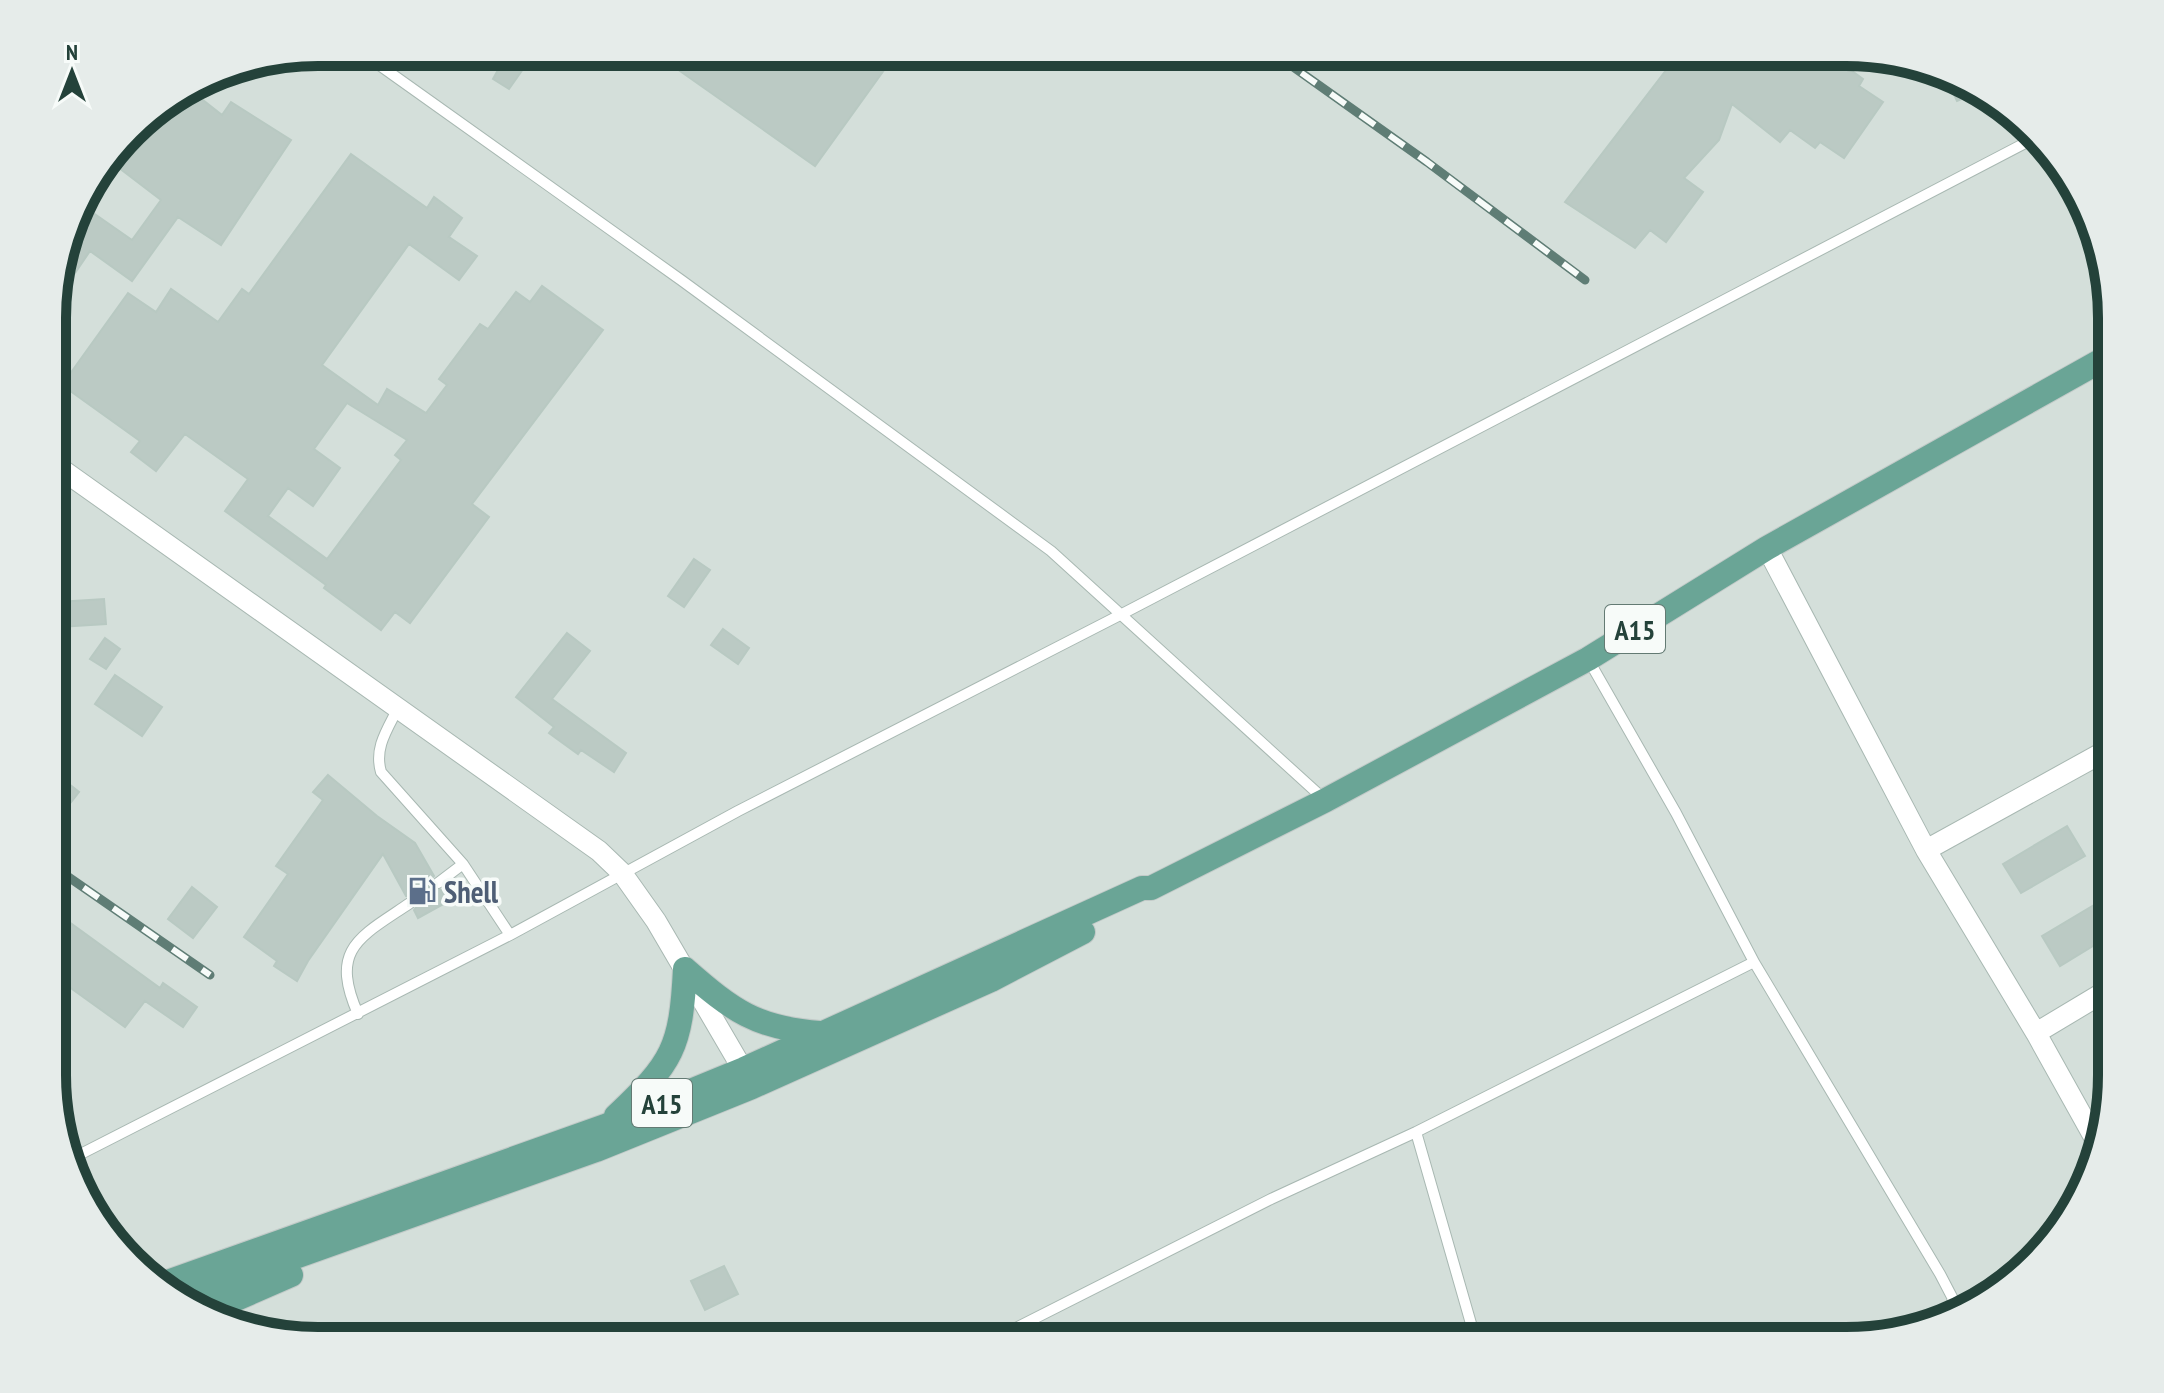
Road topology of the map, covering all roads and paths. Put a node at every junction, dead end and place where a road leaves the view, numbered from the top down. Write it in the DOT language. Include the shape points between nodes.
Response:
graph roads {
  1 [pos="382,67"];
  2 [pos="2026,143"];
  3 [pos="2097,363"];
  4 [pos="66,473"];
  5 [pos="1767,548"];
  6 [pos="1122,614"];
  7 [pos="1588,659"];
  8 [pos="398,708"];
  9 [pos="2097,756"];
  10 [pos="1326,800"];
  11 [pos="1926,850"];
  12 [pos="463,864"];
  13 [pos="622,873"];
  14 [pos="438,883"];
  15 [pos="1151,888"];
  16 [pos="410,903"];
  17 [pos="510,935"];
  18 [pos="1754,962"];
  19 [pos="685,969"];
  20 [pos="2097,996"];
  21 [pos="358,1014"];
  22 [pos="825,1033"];
  23 [pos="2036,1033"];
  24 [pos="748,1078"];
  25 [pos="605,1126"];
  26 [pos="1416,1132"];
  27 [pos="2091,1132"];
  28 [pos="80,1155"];
  29 [pos="416,1212"];
  30 [pos="172,1280"];
  31 [pos="193,1293"];
  32 [pos="1953,1302"];
  33 [pos="218,1306"];
  34 [pos="1472,1326"];
  35 [pos="1019,1327"];
  1 -- 6 [label="lane" via="919,453 1051,551"];
  2 -- 6 [label="lane"];
  3 -- 5 [label="main road, A15"];
  4 -- 8 [label="street"];
  5 -- 7 [label="main road, A15"];
  5 -- 11 [label="street"];
  6 -- 10 [label="lane"];
  6 -- 13 [label="lane"];
  7 -- 10 [label="main road, A15"];
  7 -- 18 [label="lane"];
  8 -- 12 [label="lane" via="380,744 381,772"];
  8 -- 13 [label="street" via="599,851"];
  9 -- 11 [label="street"];
  10 -- 15 [label="main road, A15"];
  11 -- 23 [label="street"];
  12 -- 14 [label="lane"];
  12 -- 17 [label="lane"];
  13 -- 17 [label="lane"];
  13 -- 19 [label="street"];
  15 -- 22 [label="main road, A15"];
  15 -- 24 [label="main road, A15" via="1090,929 991,980"];
  16 -- 21 [label="lane" via="361,937 351,951 348,991"];
  17 -- 21 [label="lane"];
  18 -- 26 [label="lane"];
  18 -- 32 [label="lane"];
  19 -- 22 [label="main road" via="752,1019"];
  19 -- 24 [label="street"];
  19 -- 25 [label="main road" via="681,1027 672,1051 658,1074"];
  20 -- 23 [label="street"];
  21 -- 28 [label="lane"];
  22 -- 24 [label="main road, A15"];
  23 -- 27 [label="street"];
  24 -- 25 [label="main road, A15"];
  24 -- 29 [label="main road, A15" via="596,1150"];
  25 -- 30 [label="main road, A15"];
  26 -- 34 [label="lane"];
  26 -- 35 [label="lane"];
  29 -- 31 [label="main road, A15"];
  29 -- 33 [label="main road" via="390,1235"];
}
